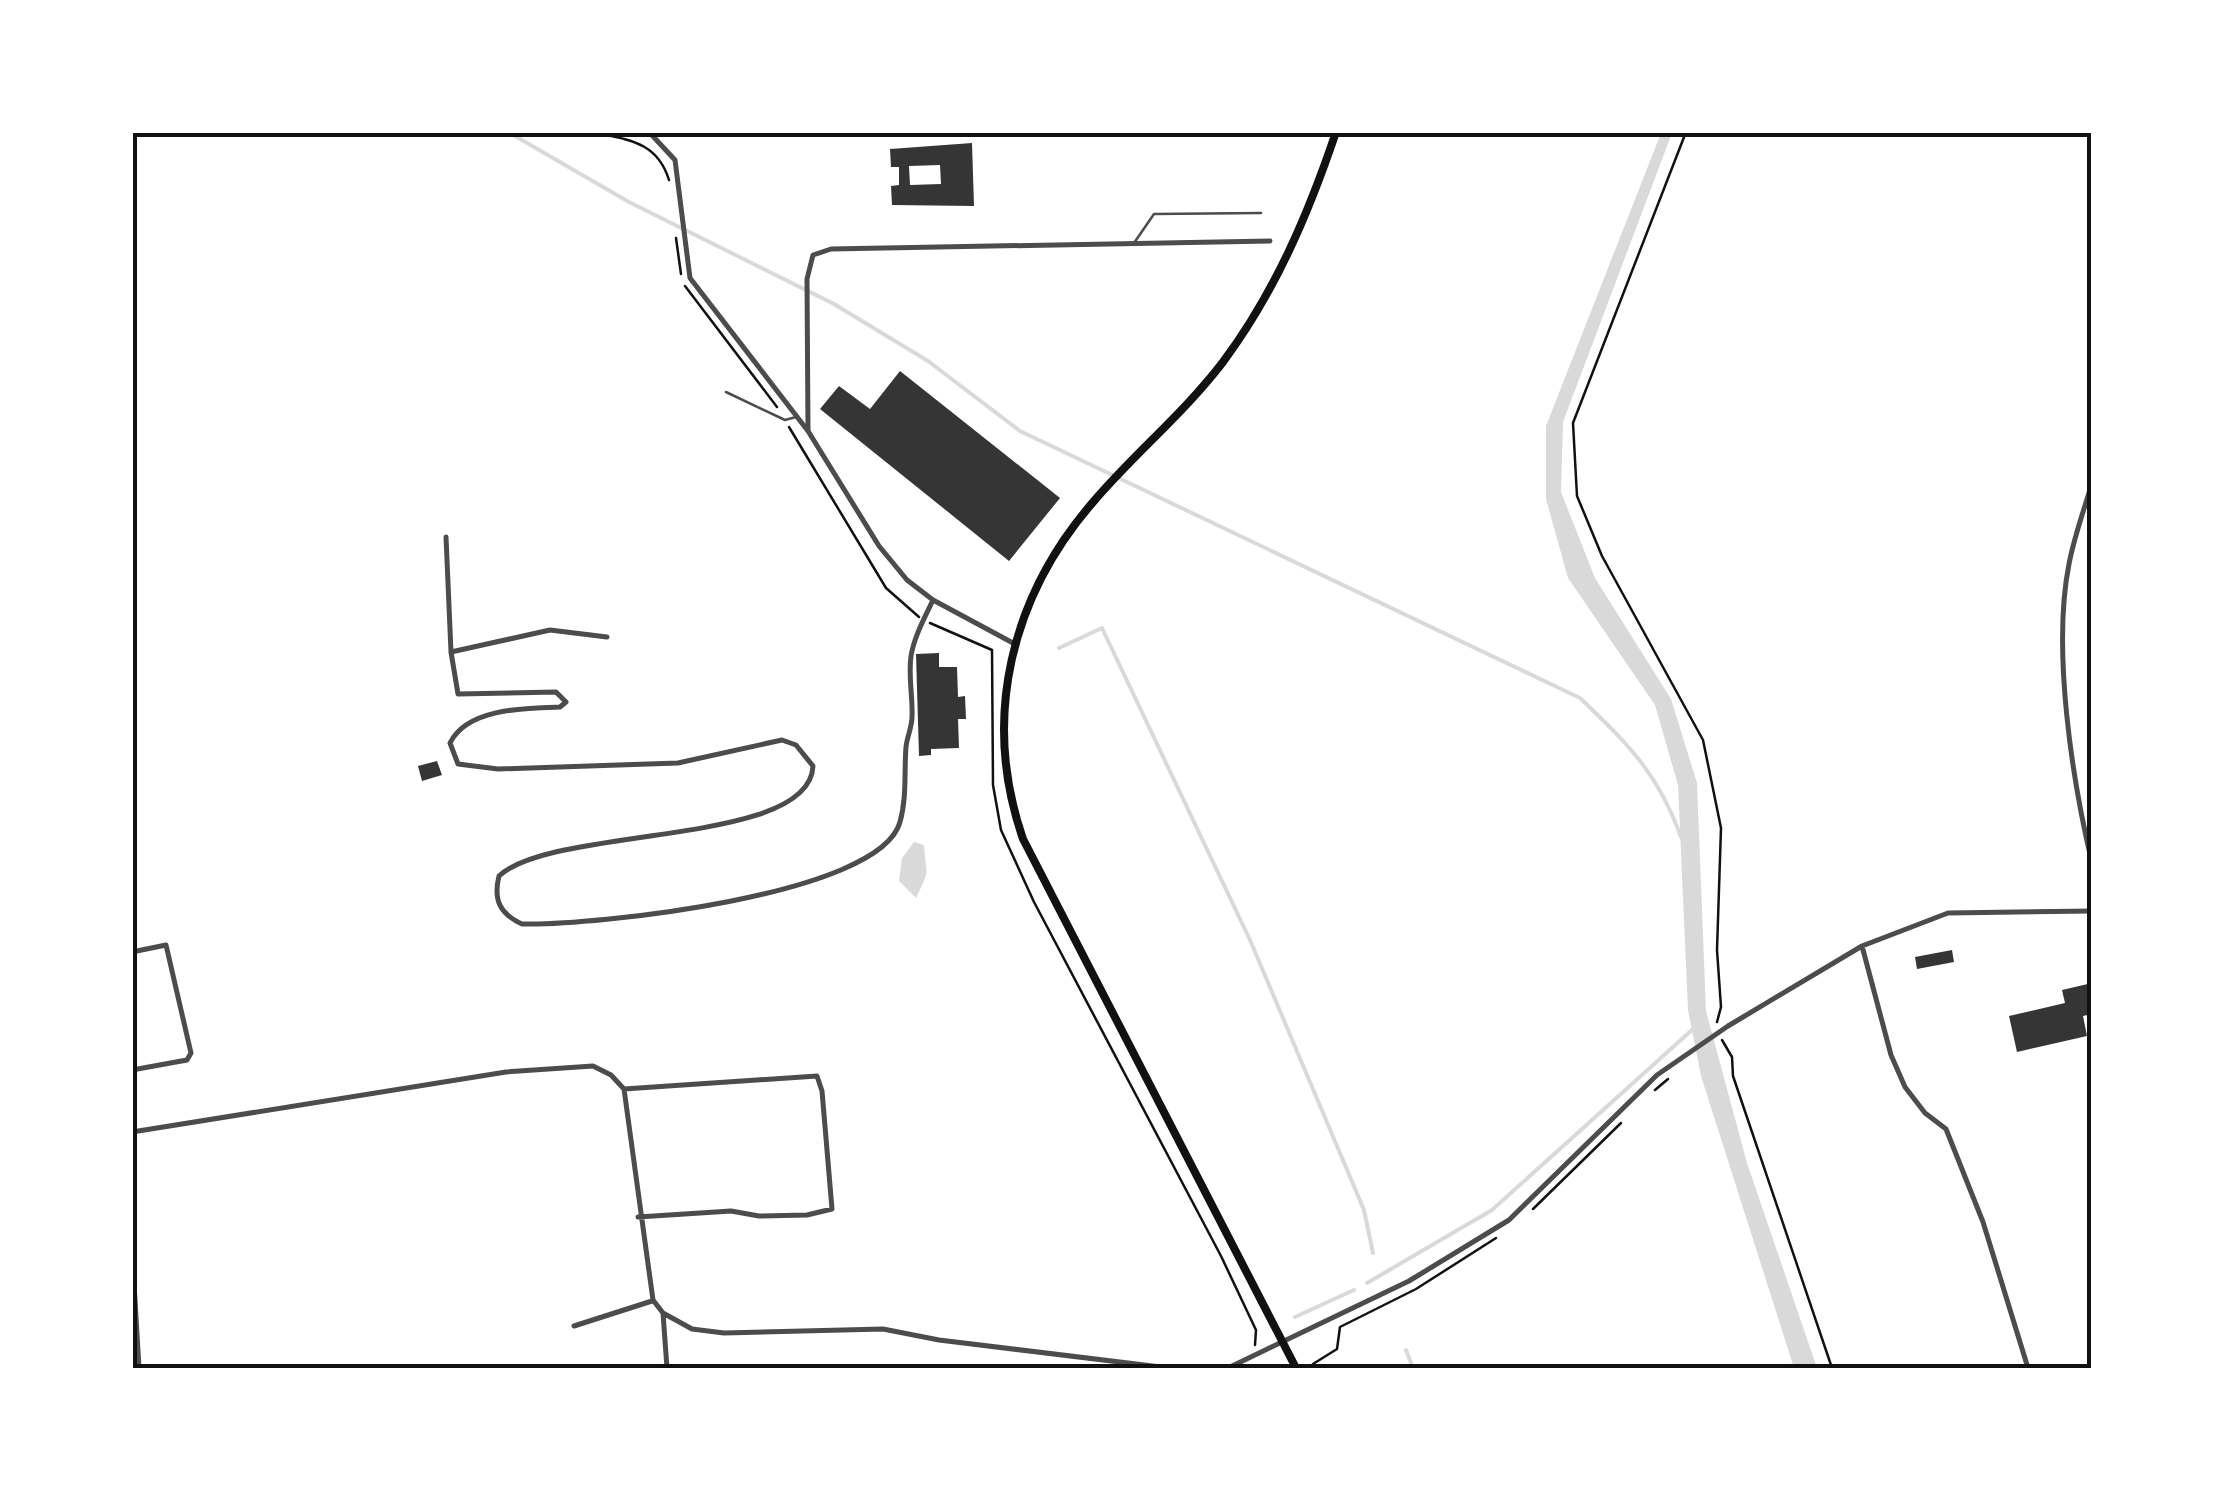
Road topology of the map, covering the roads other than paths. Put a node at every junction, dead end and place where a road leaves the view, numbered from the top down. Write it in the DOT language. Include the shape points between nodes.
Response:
graph roads {
  1 [pos="649,132"];
  2 [pos="1336,132"];
  3 [pos="2090,132"];
  4 [pos="2092,182"];
  5 [pos="1261,213"];
  6 [pos="1270,241"];
  7 [pos="1134,243"];
  8 [pos="726,392"];
  9 [pos="796,417"];
  10 [pos="808,431"];
  11 [pos="2092,483"];
  12 [pos="446,537"];
  13 [pos="933,600"];
  14 [pos="607,637"];
  15 [pos="1013,642"];
  16 [pos="451,652"];
  17 [pos="2092,863"];
  18 [pos="2092,911"];
  19 [pos="1862,946"];
  20 [pos="132,952"];
  21 [pos="132,1070"];
  22 [pos="624,1089"];
  23 [pos="132,1132"];
  24 [pos="638,1217"];
  25 [pos="132,1249"];
  26 [pos="653,1300"];
  27 [pos="663,1313"];
  28 [pos="574,1326"];
  29 [pos="1283,1343"];
  30 [pos="139,1368"];
  31 [pos="666,1368"];
  32 [pos="1169,1368"];
  33 [pos="1228,1368"];
  34 [pos="1296,1368"];
  35 [pos="2028,1368"];
  1 -- 9 [label="street" via="675,160 687,266 697,290"];
  2 -- 15 [label="main road" via="1299,234 1262,304 1202,387 1094,500 1046,568"];
  3 -- 4 [label="street"];
  5 -- 7 [label="lane" via="1154,214"];
  6 -- 7 [label="street"];
  7 -- 10 [label="street" via="831,249 813,255 807,279"];
  8 -- 9 [label="lane" via="785,420"];
  9 -- 10 [label="street"];
  10 -- 13 [label="street" via="885,555"];
  11 -- 17 [label="street" via="2068,566 2063,640 2074,768"];
  12 -- 16 [label="street"];
  13 -- 15 [label="street"];
  13 -- 16 [label="street" via="911,655 906,791 899,827 888,842 847,867 674,913 522,924 502,910 496,888 510,866 532,856 719,826 787,803 813,779 806,756 782,740 678,763 498,769 458,764 450,743 464,726 566,702 556,692 524,689 458,694"];
  14 -- 16 [label="street" via="550,630"];
  15 -- 29 [label="main road" via="1003,701 1005,757 1023,839"];
  18 -- 19 [label="street" via="1948,913"];
  19 -- 29 [label="street" via="1686,1054 1509,1220 1409,1281"];
  19 -- 35 [label="street" via="1891,1054 1905,1087 1946,1130 1983,1222"];
  20 -- 21 [label="street" via="166,945 191,1054"];
  22 -- 23 [label="street" via="593,1066 506,1072"];
  22 -- 24 [label="street"];
  22 -- 24 [label="street" via="817,1076 822,1091 832,1209"];
  24 -- 26 [label="street"];
  25 -- 30 [label="street"];
  26 -- 27 [label="street"];
  26 -- 28 [label="street"];
  27 -- 31 [label="street"];
  27 -- 32 [label="street" via="692,1329 724,1333 883,1329"];
  29 -- 33 [label="street"];
  29 -- 34 [label="main road"];
}
